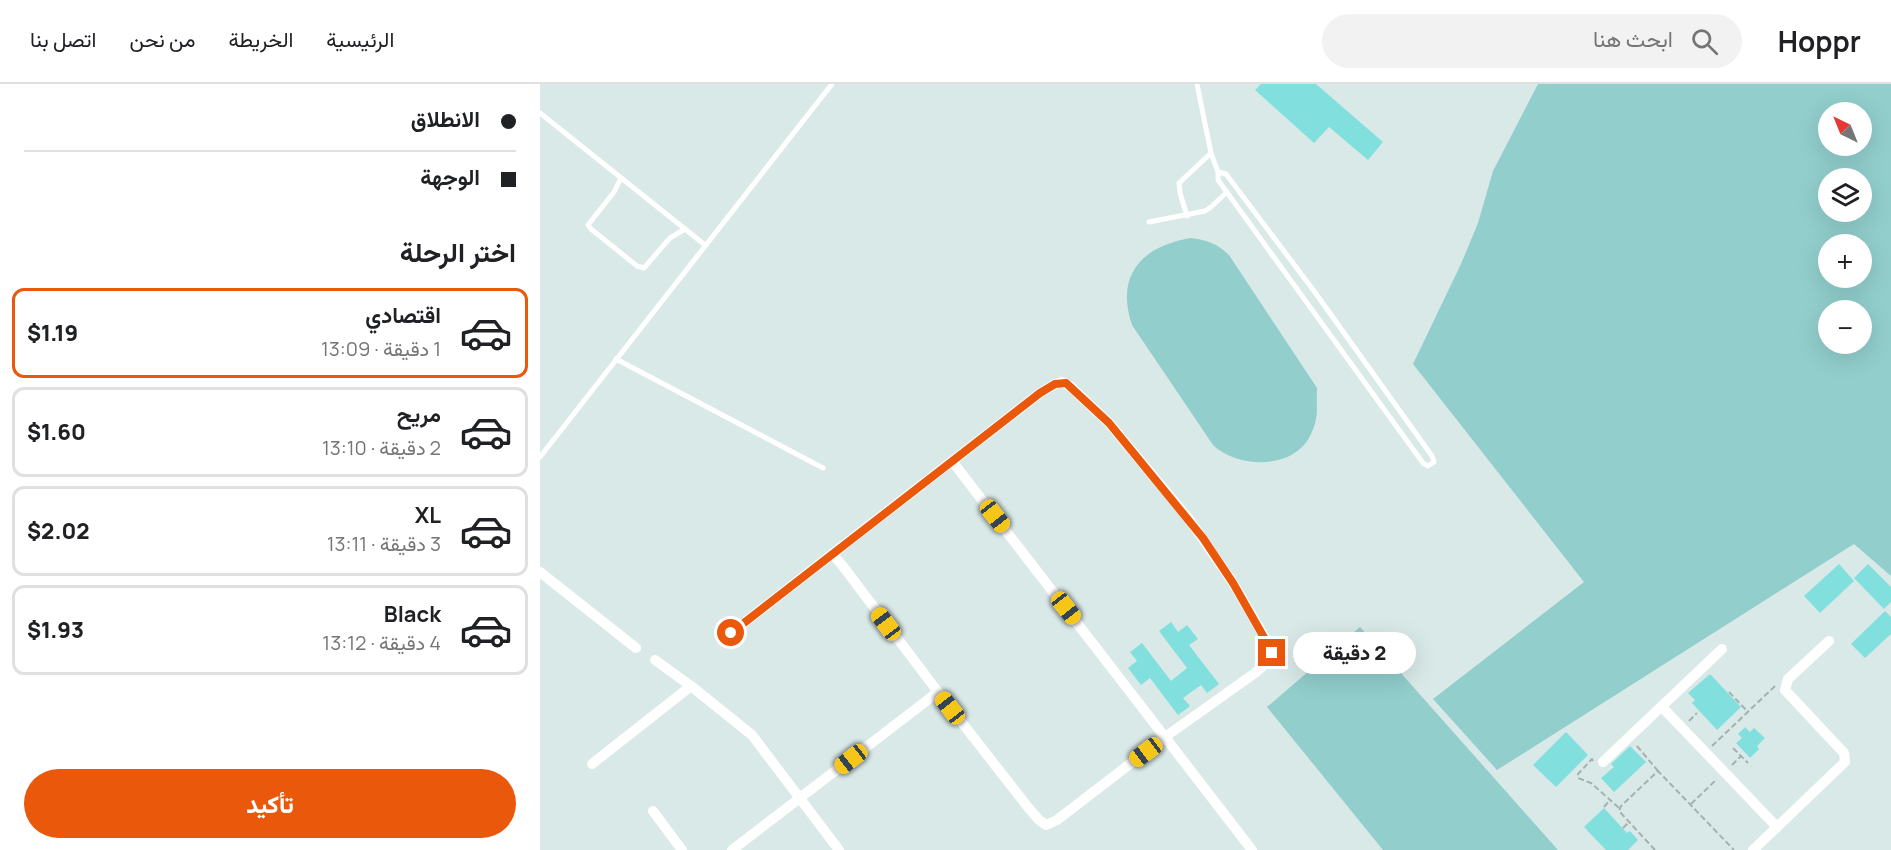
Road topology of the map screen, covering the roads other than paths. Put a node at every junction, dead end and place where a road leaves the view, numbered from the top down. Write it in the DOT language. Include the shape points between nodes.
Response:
graph roads {
  1 [pos="832,84"];
  2 [pos="1197,84"];
  3 [pos="540,114"];
  4 [pos="1211,153"];
  5 [pos="1218,172"];
  6 [pos="621,178"];
  7 [pos="1227,192"];
  8 [pos="1187,216"];
  9 [pos="1149,222"];
  10 [pos="685,229"];
  11 [pos="705,245"];
  12 [pos="1314,291"];
  13 [pos="1303,298"];
  14 [pos="616,359"];
  15 [pos="540,457"];
  16 [pos="952,461"];
  17 [pos="824,468"];
  18 [pos="831,554"];
  19 [pos="540,572"];
  20 [pos="731,633"];
  21 [pos="1829,641"];
  22 [pos="636,648"];
  23 [pos="1722,649"];
  24 [pos="655,660"];
  25 [pos="691,686"];
  26 [pos="938,692"];
  27 [pos="1662,707"];
  28 [pos="1165,737"];
  29 [pos="1604,762"];
  30 [pos="592,764"];
  31 [pos="800,799"];
  32 [pos="653,811"];
  33 [pos="1777,827"];
  34 [pos="682,850"];
  35 [pos="732,850"];
  36 [pos="839,850"];
  37 [pos="1252,850"];
  38 [pos="1753,850"];
  1 -- 11 [label="lane"];
  2 -- 4 [label="lane"];
  3 -- 6 [label="lane"];
  4 -- 5 [label="lane"];
  4 -- 8 [label="lane" via="1179,183"];
  5 -- 7 [label="lane" via="1218,180"];
  5 -- 12 [label="lane" via="1226,174"];
  6 -- 10 [label="lane"];
  6 -- 10 [label="lane" via="588,225 637,266 644,268 674,234"];
  7 -- 8 [label="lane" via="1211,207"];
  7 -- 13 [label="lane"];
  8 -- 9 [label="lane"];
  10 -- 11 [label="lane"];
  11 -- 14 [label="lane"];
  12 -- 13 [label="lane"];
  12 -- 13 [label="lane" via="1432,456 1432,465 1423,463"];
  14 -- 15 [label="lane"];
  14 -- 17 [label="lane"];
  16 -- 18 [label="street"];
  16 -- 28 [label="street"];
  16 -- 28 [label="street" via="1050,386 1066,383 1109,423 1196,528 1233,583 1272,653 1255,673"];
  18 -- 20 [label="street"];
  18 -- 26 [label="street"];
  19 -- 22 [label="street"];
  21 -- 33 [label="street" via="1786,682 1787,693 1842,750 1846,759"];
  23 -- 27 [label="street"];
  24 -- 25 [label="street"];
  25 -- 30 [label="street"];
  25 -- 31 [label="street" via="746,729"];
  26 -- 28 [label="street" via="1046,825"];
  26 -- 31 [label="street"];
  27 -- 29 [label="street"];
  27 -- 33 [label="street"];
  28 -- 37 [label="street"];
  31 -- 35 [label="street"];
  31 -- 36 [label="street"];
  32 -- 34 [label="street"];
  33 -- 38 [label="street"];
}
